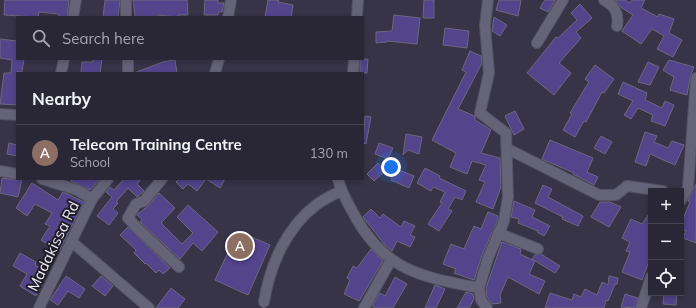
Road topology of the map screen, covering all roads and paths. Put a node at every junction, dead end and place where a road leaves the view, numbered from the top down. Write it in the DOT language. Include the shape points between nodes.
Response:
graph roads {
  1 [pos="76,0"];
  2 [pos="126,0"];
  3 [pos="231,0"];
  4 [pos="358,0"];
  5 [pos="488,0"];
  6 [pos="563,0"];
  7 [pos="604,0"];
  8 [pos="73,16"];
  9 [pos="126,16"];
  10 [pos="228,16"];
  11 [pos="357,16"];
  12 [pos="617,26"];
  13 [pos="537,43"];
  14 [pos="64,60"];
  15 [pos="128,60"];
  16 [pos="219,60"];
  17 [pos="354,60"];
  18 [pos="61,72"];
  19 [pos="128,72"];
  20 [pos="215,72"];
  21 [pos="353,72"];
  22 [pos="696,78"];
  23 [pos="0,114"];
  24 [pos="16,115"];
  25 [pos="508,149"];
  26 [pos="0,171"];
  27 [pos="16,174"];
  28 [pos="49,180"];
  29 [pos="107,180"];
  30 [pos="161,180"];
  31 [pos="338,180"];
  32 [pos="648,189"];
  33 [pos="341,191"];
  34 [pos="686,194"];
  35 [pos="92,199"];
  36 [pos="498,233"];
  37 [pos="72,242"];
  38 [pos="538,249"];
  39 [pos="391,260"];
  40 [pos="179,267"];
  41 [pos="648,286"];
  42 [pos="479,288"];
  43 [pos="264,302"];
  44 [pos="39,308"];
  45 [pos="149,308"];
  46 [pos="364,308"];
  47 [pos="487,308"];
  48 [pos="641,308"];
  1 -- 8 [label="street"];
  2 -- 9 [label="street"];
  3 -- 10 [label="street"];
  4 -- 11 [label="street"];
  5 -- 25 [label="street" via="485,26 489,74 480,113 506,133"];
  6 -- 13 [label="street"];
  7 -- 12 [label="street" via="617,11"];
  14 -- 18 [label="street"];
  15 -- 19 [label="street"];
  16 -- 20 [label="street"];
  17 -- 21 [label="street"];
  22 -- 34 [label="street"];
  23 -- 24 [label="street"];
  25 -- 32 [label="street" via="599,195 616,195 627,186"];
  25 -- 36 [label="street" via="508,198 504,221"];
  26 -- 27 [label="street"];
  28 -- 35 [label="street" via="77,190"];
  29 -- 35 [label="street, Madakissa Rd"];
  30 -- 40 [label="street" via="144,201 136,204 128,218"];
  31 -- 33 [label="street"];
  33 -- 39 [label="street" via="365,234"];
  33 -- 43 [label="street" via="317,205 296,224 277,257 268,280"];
  35 -- 37 [label="street, Madakissa Rd"];
  36 -- 38 [label="street"];
  36 -- 42 [label="street"];
  37 -- 44 [label="street, Madakissa Rd"];
  37 -- 45 [label="street"];
  39 -- 42 [label="street" via="422,276"];
  39 -- 46 [label="street"];
  41 -- 48 [label="street"];
  42 -- 47 [label="street" via="481,300"];
}
